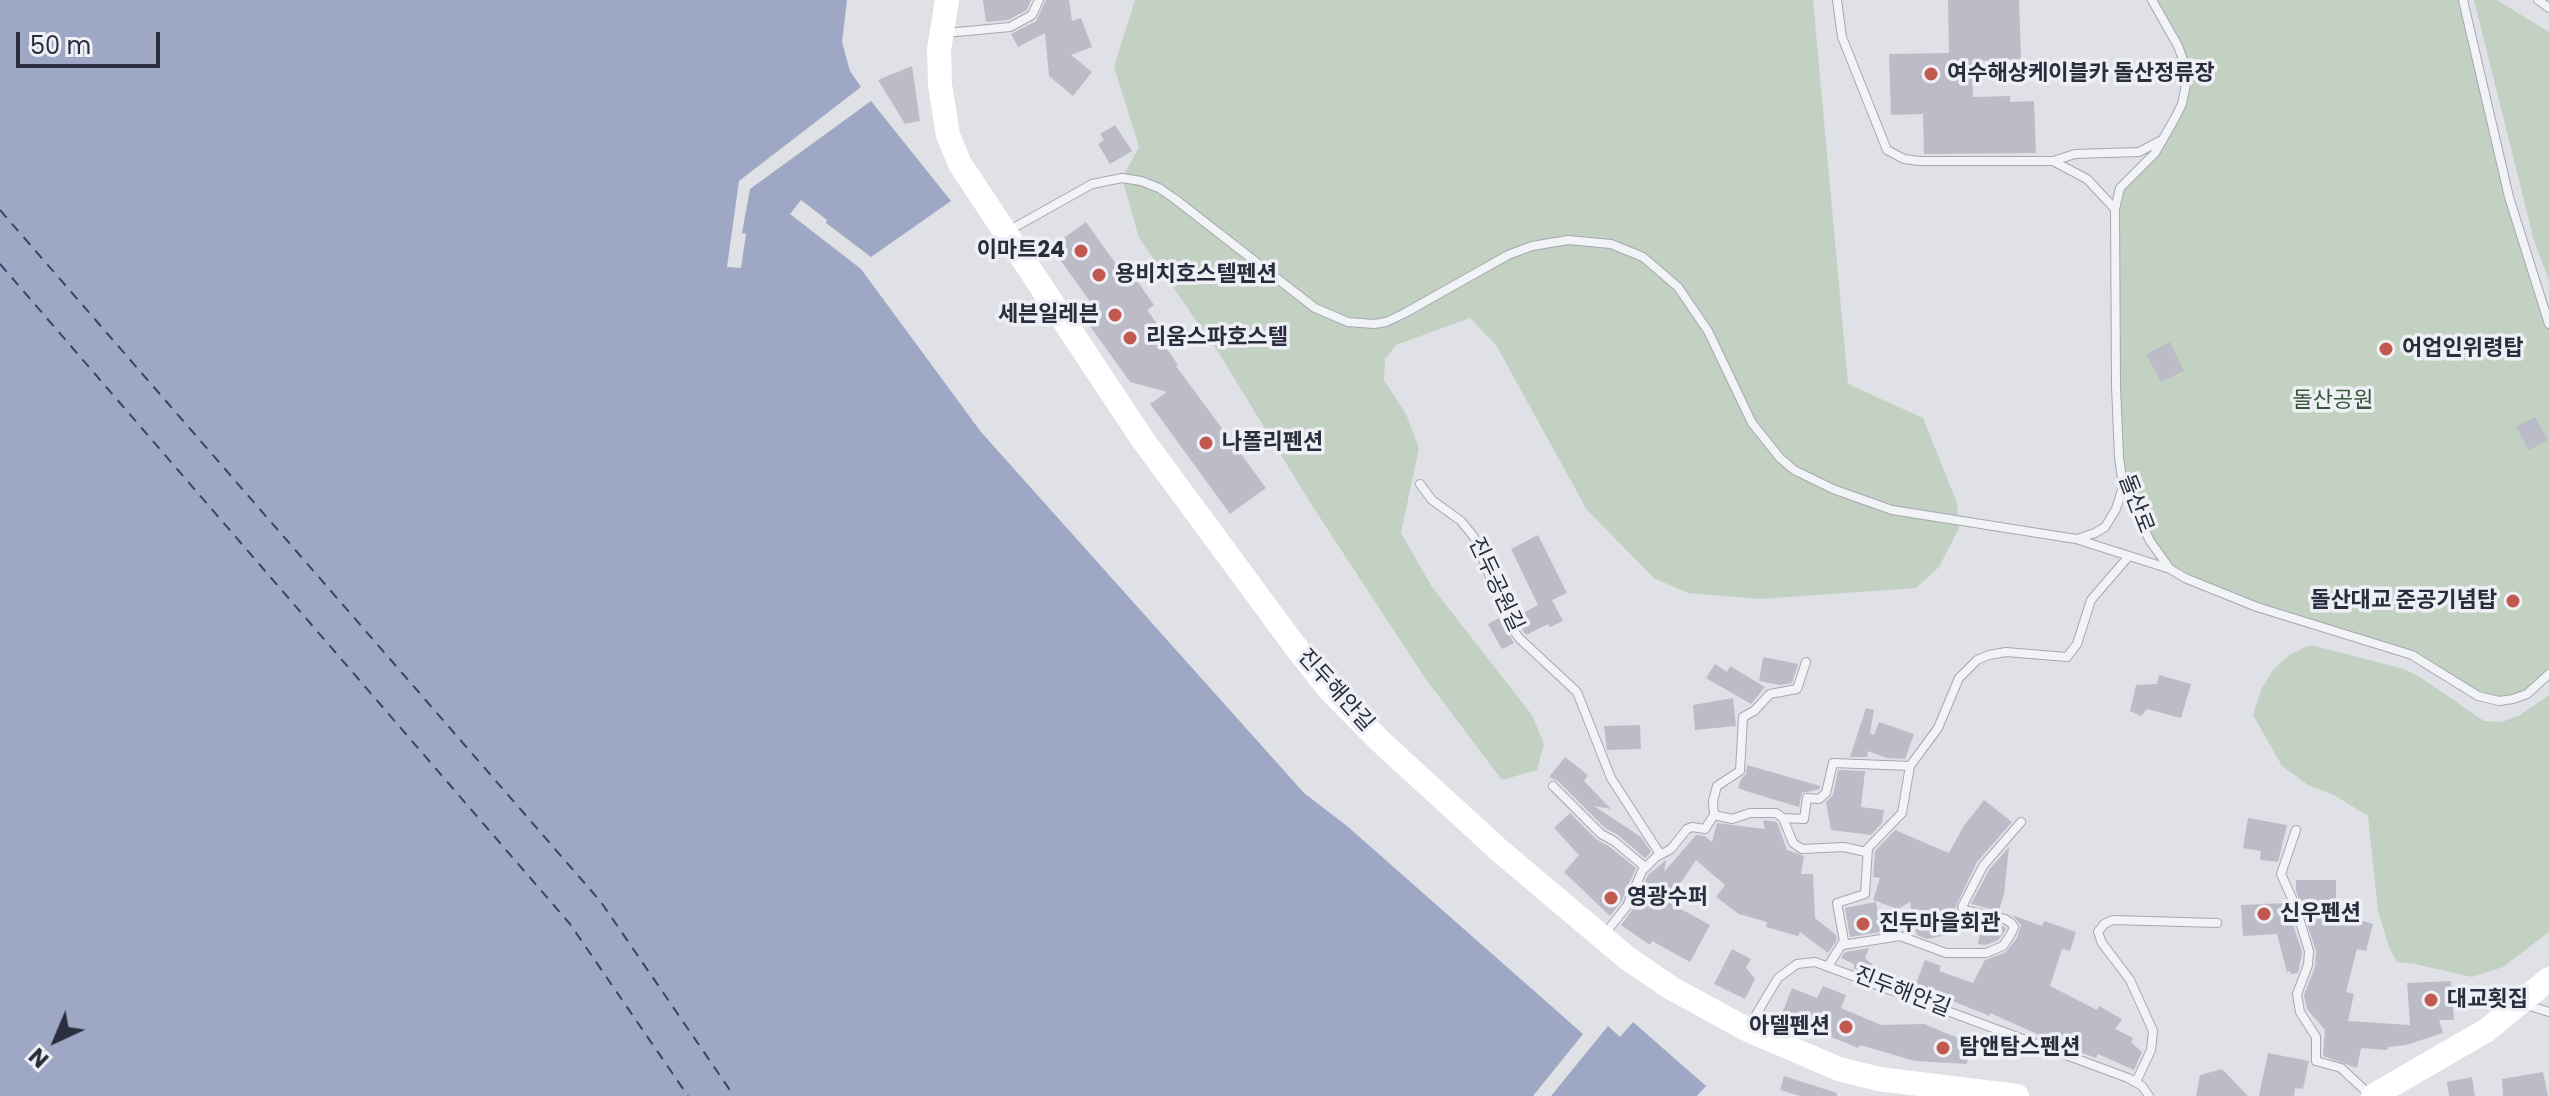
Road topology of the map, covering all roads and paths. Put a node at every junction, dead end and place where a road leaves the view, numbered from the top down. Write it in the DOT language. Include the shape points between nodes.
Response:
graph roads {
  1 [pos="947,0"];
  2 [pos="1039,0"];
  3 [pos="1837,0"];
  4 [pos="2152,0"];
  5 [pos="2463,0"];
  6 [pos="2538,0"];
  7 [pos="2549,8"];
  8 [pos="941,33"];
  9 [pos="2161,141"];
  10 [pos="2053,161"];
  11 [pos="2115,209"];
  12 [pos="1004,233"];
  13 [pos="2549,324"];
  14 [pos="1420,484"];
  15 [pos="2123,486"];
  16 [pos="2076,539"];
  17 [pos="2129,556"];
  18 [pos="2170,569"];
  19 [pos="1806,662"];
  20 [pos="2549,674"];
  21 [pos="1910,766"];
  22 [pos="1553,786"];
  23 [pos="1714,815"];
  24 [pos="1783,818"];
  25 [pos="2021,822"];
  26 [pos="2296,830"];
  27 [pos="1866,852"];
  28 [pos="1660,854"];
  29 [pos="1645,867"];
  30 [pos="2217,923"];
  31 [pos="1602,937"];
  32 [pos="1843,945"];
  33 [pos="1828,966"];
  34 [pos="2549,979"];
  35 [pos="2521,1003"];
  36 [pos="2549,1012"];
  37 [pos="1748,1030"];
  38 [pos="2136,1082"];
  39 [pos="2017,1096"];
  40 [pos="2149,1096"];
  41 [pos="2371,1096"];
  1 -- 8 [label="street, 진두해안길"];
  2 -- 8 [label="lane" via="1032,15 1010,27"];
  3 -- 10 [label="lane" via="1842,37 1880,138 1893,155 1919,161"];
  4 -- 9 [label="lane, 돌산로" via="2186,68 2182,104"];
  5 -- 13 [label="lane" via="2509,197"];
  6 -- 7 [label="lane"];
  8 -- 12 [label="street, 진두해안길" via="940,85 952,149"];
  9 -- 10 [label="lane" via="2139,152 2075,154"];
  9 -- 11 [label="lane, 돌산로" via="2120,188"];
  10 -- 11 [label="lane" via="2087,179"];
  11 -- 15 [label="lane, 돌산로"];
  12 -- 16 [label="lane" via="1092,184 1122,178 1141,181 1175,199 1315,308 1348,322 1374,324 1532,246 1568,240 1619,246 1643,257 1678,287 1708,331 1752,423 1794,470 1892,510"];
  12 -- 31 [label="street, 진두해안길" via="1143,440 1328,688 1500,851"];
  14 -- 28 [label="lane, 진두공원길" via="1474,537 1519,638 1577,692 1611,778"];
  15 -- 16 [label="lane" via="2108,522"];
  15 -- 18 [label="lane, 돌산로"];
  16 -- 17 [label="lane"];
  17 -- 18 [label="lane"];
  17 -- 21 [label="lane" via="2087,607 2072,654 2006,652 1977,660 1959,678 1938,728"];
  18 -- 20 [label="lane, 돌산로" via="2245,603 2412,655 2489,700 2519,698"];
  19 -- 23 [label="lane" via="1797,689 1770,694 1743,717 1740,771 1717,786"];
  21 -- 24 [label="lane" via="1833,763 1829,788 1819,799 1807,798 1804,819"];
  21 -- 27 [label="lane" via="1902,813"];
  22 -- 29 [label="lane" via="1601,834"];
  23 -- 24 [label="lane" via="1732,819 1770,812"];
  23 -- 28 [label="lane" via="1705,829 1687,829"];
  24 -- 27 [label="lane" via="1798,848"];
  25 -- 32 [label="lane" via="1977,875 1962,907 2011,923 2014,927 2003,946 1986,953 1946,953 1900,936"];
  26 -- 41 [label="lane" via="2281,874 2309,951 2296,997 2300,1012 2316,1037 2316,1061 2346,1070"];
  27 -- 32 [label="lane" via="1865,894 1836,905"];
  28 -- 29 [label="lane"];
  29 -- 31 [label="lane" via="1627,906"];
  30 -- 38 [label="lane" via="2113,920 2101,928 2098,936 2130,980 2153,1031 2151,1050"];
  31 -- 37 [label="street, 진두해안길" via="1671,988"];
  32 -- 33 [label="lane"];
  33 -- 37 [label="lane" via="1805,962 1787,969 1773,983"];
  33 -- 38 [label="lane, 진두해안길"];
  34 -- 35 [label="street"];
  35 -- 36 [label="lane"];
  35 -- 41 [label="street" via="2487,1030"];
  37 -- 39 [label="street, 진두해안길" via="1860,1075"];
  38 -- 40 [label="lane, 진두해안길"];
}
